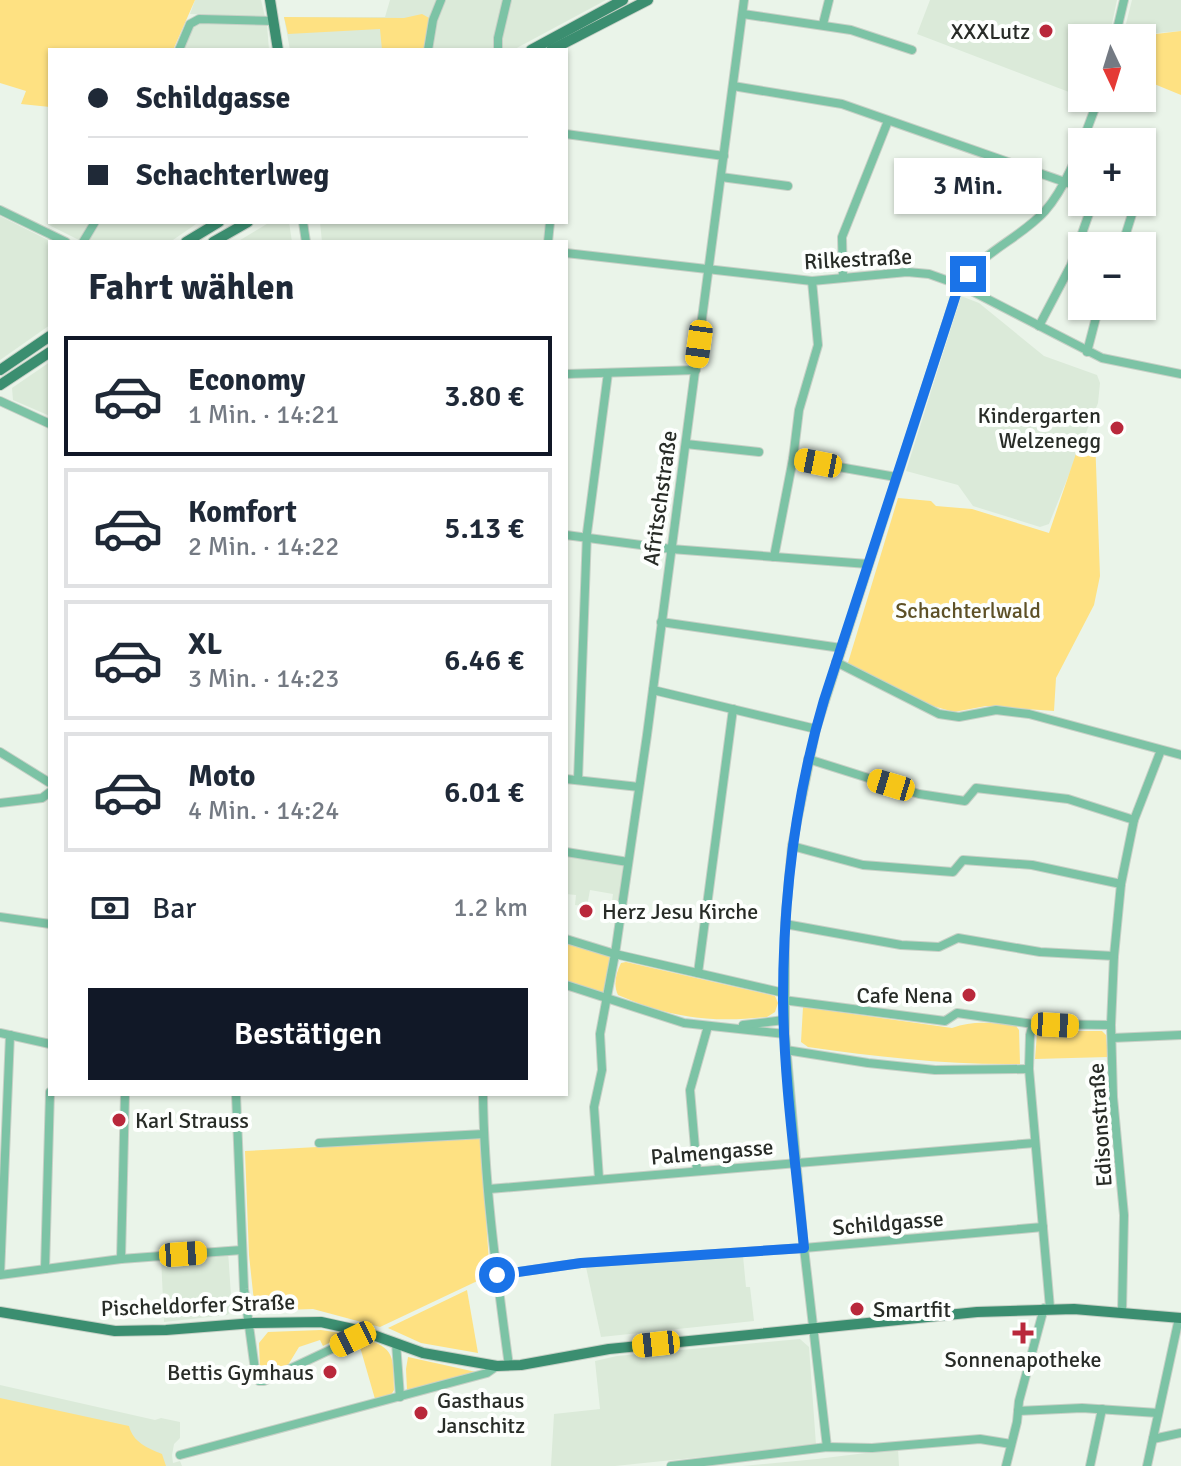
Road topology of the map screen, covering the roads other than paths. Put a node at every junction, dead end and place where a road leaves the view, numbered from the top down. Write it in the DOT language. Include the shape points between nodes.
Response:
graph roads {
  1 [pos="270,0"];
  2 [pos="441,0"];
  3 [pos="507,0"];
  4 [pos="623,0"];
  5 [pos="648,0"];
  6 [pos="744,0"];
  7 [pos="829,0"];
  8 [pos="1124,0"];
  9 [pos="743,14"];
  10 [pos="274,21"];
  11 [pos="823,24"];
  12 [pos="1118,24"];
  13 [pos="180,48"];
  14 [pos="278,48"];
  15 [pos="428,48"];
  16 [pos="498,48"];
  17 [pos="535,48"];
  18 [pos="555,48"];
  19 [pos="912,50"];
  20 [pos="733,86"];
  21 [pos="1093,112"];
  22 [pos="888,121"];
  23 [pos="568,134"];
  24 [pos="724,156"];
  25 [pos="721,177"];
  26 [pos="1064,182"];
  27 [pos="1068,183"];
  28 [pos="788,186"];
  29 [pos="0,210"];
  30 [pos="1088,216"];
  31 [pos="216,224"];
  32 [pos="244,224"];
  33 [pos="62,240"];
  34 [pos="189,240"];
  35 [pos="216,240"];
  36 [pos="568,253"];
  37 [pos="709,270"];
  38 [pos="843,278"];
  39 [pos="812,281"];
  40 [pos="960,285"];
  41 [pos="1095,320"];
  42 [pos="1039,326"];
  43 [pos="48,337"];
  44 [pos="1087,352"];
  45 [pos="48,353"];
  46 [pos="0,370"];
  47 [pos="696,370"];
  48 [pos="608,373"];
  49 [pos="568,374"];
  50 [pos="1181,374"];
  51 [pos="0,385"];
  52 [pos="0,401"];
  53 [pos="48,423"];
  54 [pos="686,444"];
  55 [pos="759,452"];
  56 [pos="793,459"];
  57 [pos="896,477"];
  58 [pos="568,535"];
  59 [pos="588,539"];
  60 [pos="671,549"];
  61 [pos="774,557"];
  62 [pos="868,564"];
  63 [pos="661,622"];
  64 [pos="841,648"];
  65 [pos="836,662"];
  66 [pos="653,690"];
  67 [pos="733,709"];
  68 [pos="816,729"];
  69 [pos="1161,750"];
  70 [pos="0,752"];
  71 [pos="1181,755"];
  72 [pos="808,759"];
  73 [pos="568,779"];
  74 [pos="578,780"];
  75 [pos="48,782"];
  76 [pos="639,787"];
  77 [pos="48,794"];
  78 [pos="0,803"];
  79 [pos="1134,820"];
  80 [pos="792,846"];
  81 [pos="568,852"];
  82 [pos="628,862"];
  83 [pos="1121,884"];
  84 [pos="0,917"];
  85 [pos="48,924"];
  86 [pos="785,924"];
  87 [pos="568,940"];
  88 [pos="615,954"];
  89 [pos="1114,956"];
  90 [pos="698,973"];
  91 [pos="568,986"];
  92 [pos="784,996"];
  93 [pos="606,1000"];
  94 [pos="784,1020"];
  95 [pos="1033,1024"];
  96 [pos="1111,1025"];
  97 [pos="708,1026"];
  98 [pos="730,1026"];
  99 [pos="0,1033"];
  100 [pos="785,1034"];
  101 [pos="10,1035"];
  102 [pos="1181,1035"];
  103 [pos="1112,1038"];
  104 [pos="48,1044"];
  105 [pos="786,1050"];
  106 [pos="1029,1069"];
  107 [pos="50,1096"];
  108 [pos="125,1096"];
  109 [pos="236,1096"];
  110 [pos="483,1096"];
  111 [pos="484,1134"];
  112 [pos="319,1143"];
  113 [pos="1035,1143"];
  114 [pos="796,1162"];
  115 [pos="697,1171"];
  116 [pos="599,1179"];
  117 [pos="489,1189"];
  118 [pos="1043,1227"];
  119 [pos="804,1248"];
  120 [pos="242,1250"];
  121 [pos="121,1259"];
  122 [pos="45,1269"];
  123 [pos="0,1275"];
  124 [pos="497,1275"];
  125 [pos="1047,1308"];
  126 [pos="0,1312"];
  127 [pos="1122,1313"];
  128 [pos="1180,1318"];
  129 [pos="248,1323"];
  130 [pos="814,1329"];
  131 [pos="362,1331"];
  132 [pos="396,1343"];
  133 [pos="497,1366"];
  134 [pos="509,1366"];
  135 [pos="400,1397"];
  136 [pos="1102,1409"];
  137 [pos="1018,1411"];
  138 [pos="1158,1413"];
  139 [pos="1181,1433"];
  140 [pos="1153,1439"];
  141 [pos="1011,1444"];
  142 [pos="827,1447"];
  143 [pos="180,1455"];
  144 [pos="671,1466"];
  145 [pos="1006,1466"];
  146 [pos="1090,1466"];
  147 [pos="1147,1466"];
  1 -- 10 [label="main road"];
  2 -- 15 [label="street"];
  3 -- 16 [label="street"];
  4 -- 17 [label="main road"];
  5 -- 18 [label="main road"];
  6 -- 9 [label="street, Afritschstraße"];
  7 -- 11 [label="street"];
  8 -- 12 [label="street"];
  9 -- 11 [label="street"];
  9 -- 20 [label="street, Afritschstraße"];
  10 -- 13 [label="street" via="199,19 190,24"];
  10 -- 14 [label="main road"];
  11 -- 19 [label="street"];
  20 -- 22 [label="street" via="842,104"];
  20 -- 24 [label="street, Afritschstraße"];
  21 -- 26 [label="street"];
  22 -- 26 [label="street"];
  22 -- 38 [label="street" via="842,237"];
  23 -- 24 [label="street"];
  24 -- 25 [label="street, Afritschstraße"];
  25 -- 28 [label="street"];
  25 -- 37 [label="street, Afritschstraße"];
  26 -- 27 [label="street"];
  26 -- 40 [label="street" via="1040,216"];
  29 -- 33 [label="street"];
  30 -- 42 [label="street" via="1071,265"];
  31 -- 34 [label="main road"];
  32 -- 35 [label="main road"];
  36 -- 37 [label="street, Rilkestraße"];
  37 -- 39 [label="street, Rilkestraße"];
  37 -- 47 [label="street, Afritschstraße"];
  38 -- 39 [label="street, Rilkestraße"];
  38 -- 40 [label="street, Rilkestraße" via="917,272"];
  39 -- 56 [label="street" via="818,345 800,404"];
  40 -- 42 [label="street, Rilkestraße"];
  40 -- 57 [label="street"];
  41 -- 44 [label="street"];
  42 -- 44 [label="street, Rilkestraße"];
  43 -- 46 [label="main road"];
  44 -- 50 [label="street, Rilkestraße"];
  45 -- 51 [label="main road"];
  47 -- 48 [label="street"];
  47 -- 54 [label="street, Afritschstraße"];
  48 -- 49 [label="street"];
  48 -- 59 [label="street"];
  52 -- 53 [label="street"];
  54 -- 55 [label="street"];
  54 -- 60 [label="street, Afritschstraße"];
  56 -- 57 [label="street"];
  56 -- 61 [label="street"];
  57 -- 62 [label="street"];
  58 -- 59 [label="street"];
  59 -- 60 [label="street"];
  59 -- 74 [label="street"];
  60 -- 61 [label="street"];
  60 -- 63 [label="street, Afritschstraße"];
  61 -- 62 [label="street"];
  62 -- 64 [label="street"];
  63 -- 64 [label="street"];
  63 -- 66 [label="street, Afritschstraße"];
  64 -- 65 [label="street"];
  65 -- 68 [label="street"];
  65 -- 69 [label="street" via="939,714 1029,714"];
  66 -- 67 [label="street"];
  66 -- 76 [label="street, Afritschstraße"];
  67 -- 68 [label="street"];
  67 -- 90 [label="street"];
  68 -- 72 [label="street"];
  69 -- 71 [label="street"];
  69 -- 79 [label="street, Edisonstraße"];
  70 -- 75 [label="street"];
  72 -- 79 [label="street" via="919,794 965,801 976,788 1022,793 1068,799"];
  72 -- 80 [label="street"];
  73 -- 74 [label="street"];
  74 -- 76 [label="street"];
  76 -- 82 [label="street, Afritschstraße"];
  77 -- 78 [label="street"];
  79 -- 83 [label="street, Edisonstraße"];
  80 -- 83 [label="street" via="863,865 953,872 963,860 1018,864"];
  80 -- 86 [label="street"];
  81 -- 82 [label="street"];
  82 -- 88 [label="street, Afritschstraße"];
  83 -- 89 [label="street, Edisonstraße"];
  84 -- 85 [label="street"];
  86 -- 89 [label="street" via="901,945 939,947 958,938 1040,952"];
  86 -- 92 [label="street"];
  87 -- 88 [label="street"];
  88 -- 90 [label="street"];
  88 -- 93 [label="street, Afritschstraße"];
  89 -- 96 [label="street, Edisonstraße"];
  90 -- 92 [label="street"];
  91 -- 93 [label="street"];
  92 -- 94 [label="street"];
  92 -- 95 [label="street" via="945,1021 957,1013"];
  93 -- 97 [label="street"];
  93 -- 116 [label="street, Afritschstraße" via="594,1107"];
  94 -- 98 [label="street"];
  94 -- 100 [label="street"];
  95 -- 96 [label="street"];
  95 -- 106 [label="street"];
  96 -- 103 [label="street, Edisonstraße"];
  97 -- 98 [label="street"];
  97 -- 115 [label="street" via="690,1090"];
  98 -- 100 [label="street"];
  99 -- 101 [label="street"];
  100 -- 105 [label="street"];
  101 -- 104 [label="street"];
  101 -- 123 [label="street"];
  102 -- 103 [label="street"];
  103 -- 127 [label="street, Edisonstraße" via="1124,1215"];
  105 -- 106 [label="street" via="935,1070"];
  105 -- 114 [label="street"];
  106 -- 113 [label="street"];
  107 -- 122 [label="street"];
  108 -- 121 [label="street"];
  109 -- 120 [label="street"];
  110 -- 111 [label="street"];
  111 -- 112 [label="street"];
  111 -- 117 [label="street"];
  113 -- 114 [label="street, Palmengasse"];
  113 -- 118 [label="street"];
  114 -- 115 [label="street, Palmengasse"];
  114 -- 119 [label="street"];
  115 -- 116 [label="street, Palmengasse"];
  116 -- 117 [label="street, Palmengasse"];
  117 -- 124 [label="street"];
  118 -- 119 [label="street, Schildgasse"];
  118 -- 125 [label="street"];
  119 -- 124 [label="street, Schildgasse" via="581,1263"];
  119 -- 130 [label="street"];
  120 -- 121 [label="street"];
  120 -- 129 [label="street"];
  121 -- 122 [label="street"];
  122 -- 123 [label="street"];
  124 -- 134 [label="street"];
  125 -- 127 [label="main road, Pischeldorfer Straße"];
  125 -- 130 [label="main road, Pischeldorfer Straße"];
  125 -- 137 [label="street"];
  126 -- 129 [label="main road, Pischeldorfer Straße" via="115,1331"];
  127 -- 128 [label="main road, Pischeldorfer Straße"];
  128 -- 138 [label="street"];
  129 -- 131 [label="main road, Pischeldorfer Straße" via="313,1321"];
  129 -- 131 [label="street" via="259,1381"];
  130 -- 134 [label="main road, Pischeldorfer Straße" via="598,1350"];
  130 -- 142 [label="street"];
  131 -- 132 [label="main road, Pischeldorfer Straße"];
  132 -- 133 [label="main road, Pischeldorfer Straße"];
  132 -- 135 [label="street"];
  133 -- 134 [label="main road, Pischeldorfer Straße"];
  133 -- 135 [label="street, Pischeldorfer Straße"];
  135 -- 143 [label="street, Pischeldorfer Straße"];
  136 -- 137 [label="street"];
  136 -- 138 [label="street"];
  136 -- 146 [label="street"];
  137 -- 141 [label="street"];
  138 -- 140 [label="street"];
  139 -- 140 [label="street"];
  140 -- 147 [label="street"];
  141 -- 142 [label="street" via="980,1439"];
  141 -- 145 [label="street"];
  142 -- 144 [label="street"];
}
